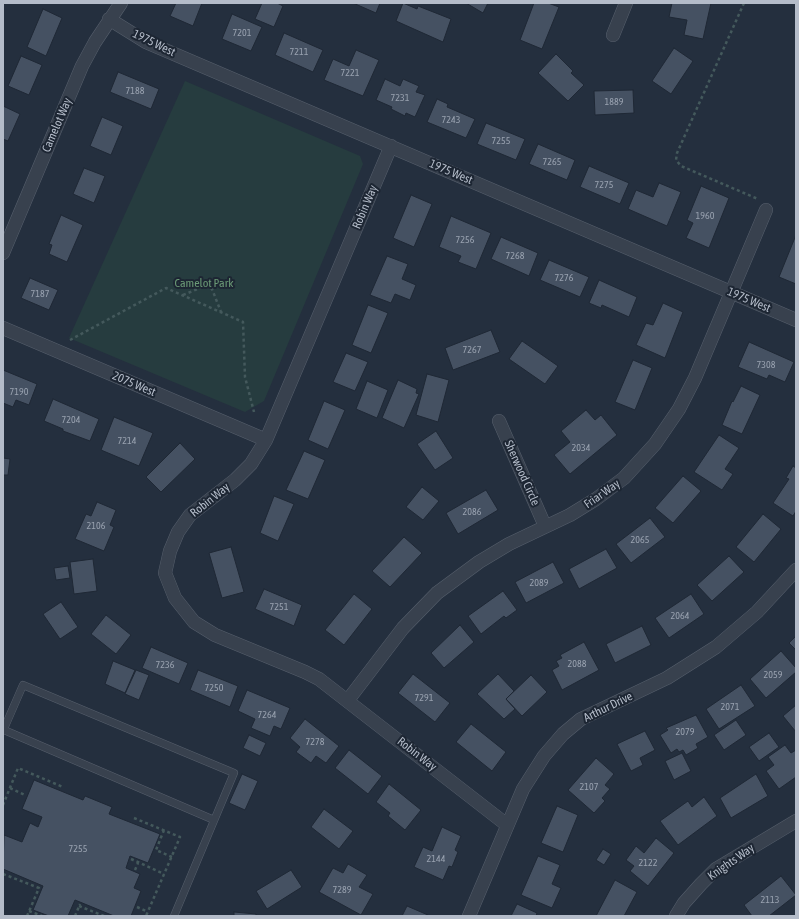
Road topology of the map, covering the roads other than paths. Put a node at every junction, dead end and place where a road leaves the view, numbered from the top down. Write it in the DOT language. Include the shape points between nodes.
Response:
graph roads {
  1 [pos="121,3"];
  2 [pos="626,3"];
  3 [pos="108,19"];
  4 [pos="613,35"];
  5 [pos="391,146"];
  6 [pos="764,206"];
  7 [pos="3,253"];
  8 [pos="731,292"];
  9 [pos="796,320"];
  10 [pos="3,328"];
  11 [pos="499,421"];
  12 [pos="266,440"];
  13 [pos="545,526"];
  14 [pos="796,570"];
  15 [pos="348,700"];
  16 [pos="3,731"];
  17 [pos="214,820"];
  18 [pos="796,821"];
  19 [pos="507,824"];
  20 [pos="174,916"];
  21 [pos="469,916"];
  22 [pos="676,916"];
  1 -- 3 [label="street, Camelot Way"];
  2 -- 4 [label="street"];
  3 -- 5 [label="street, 1975 West" via="146,42"];
  3 -- 7 [label="street, Camelot Way" via="82,66"];
  5 -- 8 [label="street, 1975 West"];
  5 -- 12 [label="street, Robin Way"];
  6 -- 8 [label="street, Friar Way"];
  8 -- 9 [label="street, 1975 West"];
  8 -- 13 [label="street, Friar Way" via="695,378 679,409 655,444 624,478 570,515"];
  10 -- 12 [label="street, 2075 West"];
  11 -- 13 [label="street, Sherwood Circle"];
  12 -- 15 [label="street, Robin Way" via="251,464 235,480 190,515 178,532 165,573 175,598 194,622 215,635 319,679"];
  13 -- 15 [label="street, Friar Way" via="478,562 437,593 403,628"];
  14 -- 19 [label="street, Arthur Drive" via="757,612 716,647 666,678 581,719 563,734 544,756 523,789"];
  15 -- 19 [label="street, Robin Way"];
  16 -- 17 [label="lane"];
  16 -- 17 [label="lane" via="23,685 234,773"];
  17 -- 20 [label="lane"];
  18 -- 22 [label="street, Knights Way" via="716,870 696,889"];
  19 -- 21 [label="street, Arthur Drive"];
}
